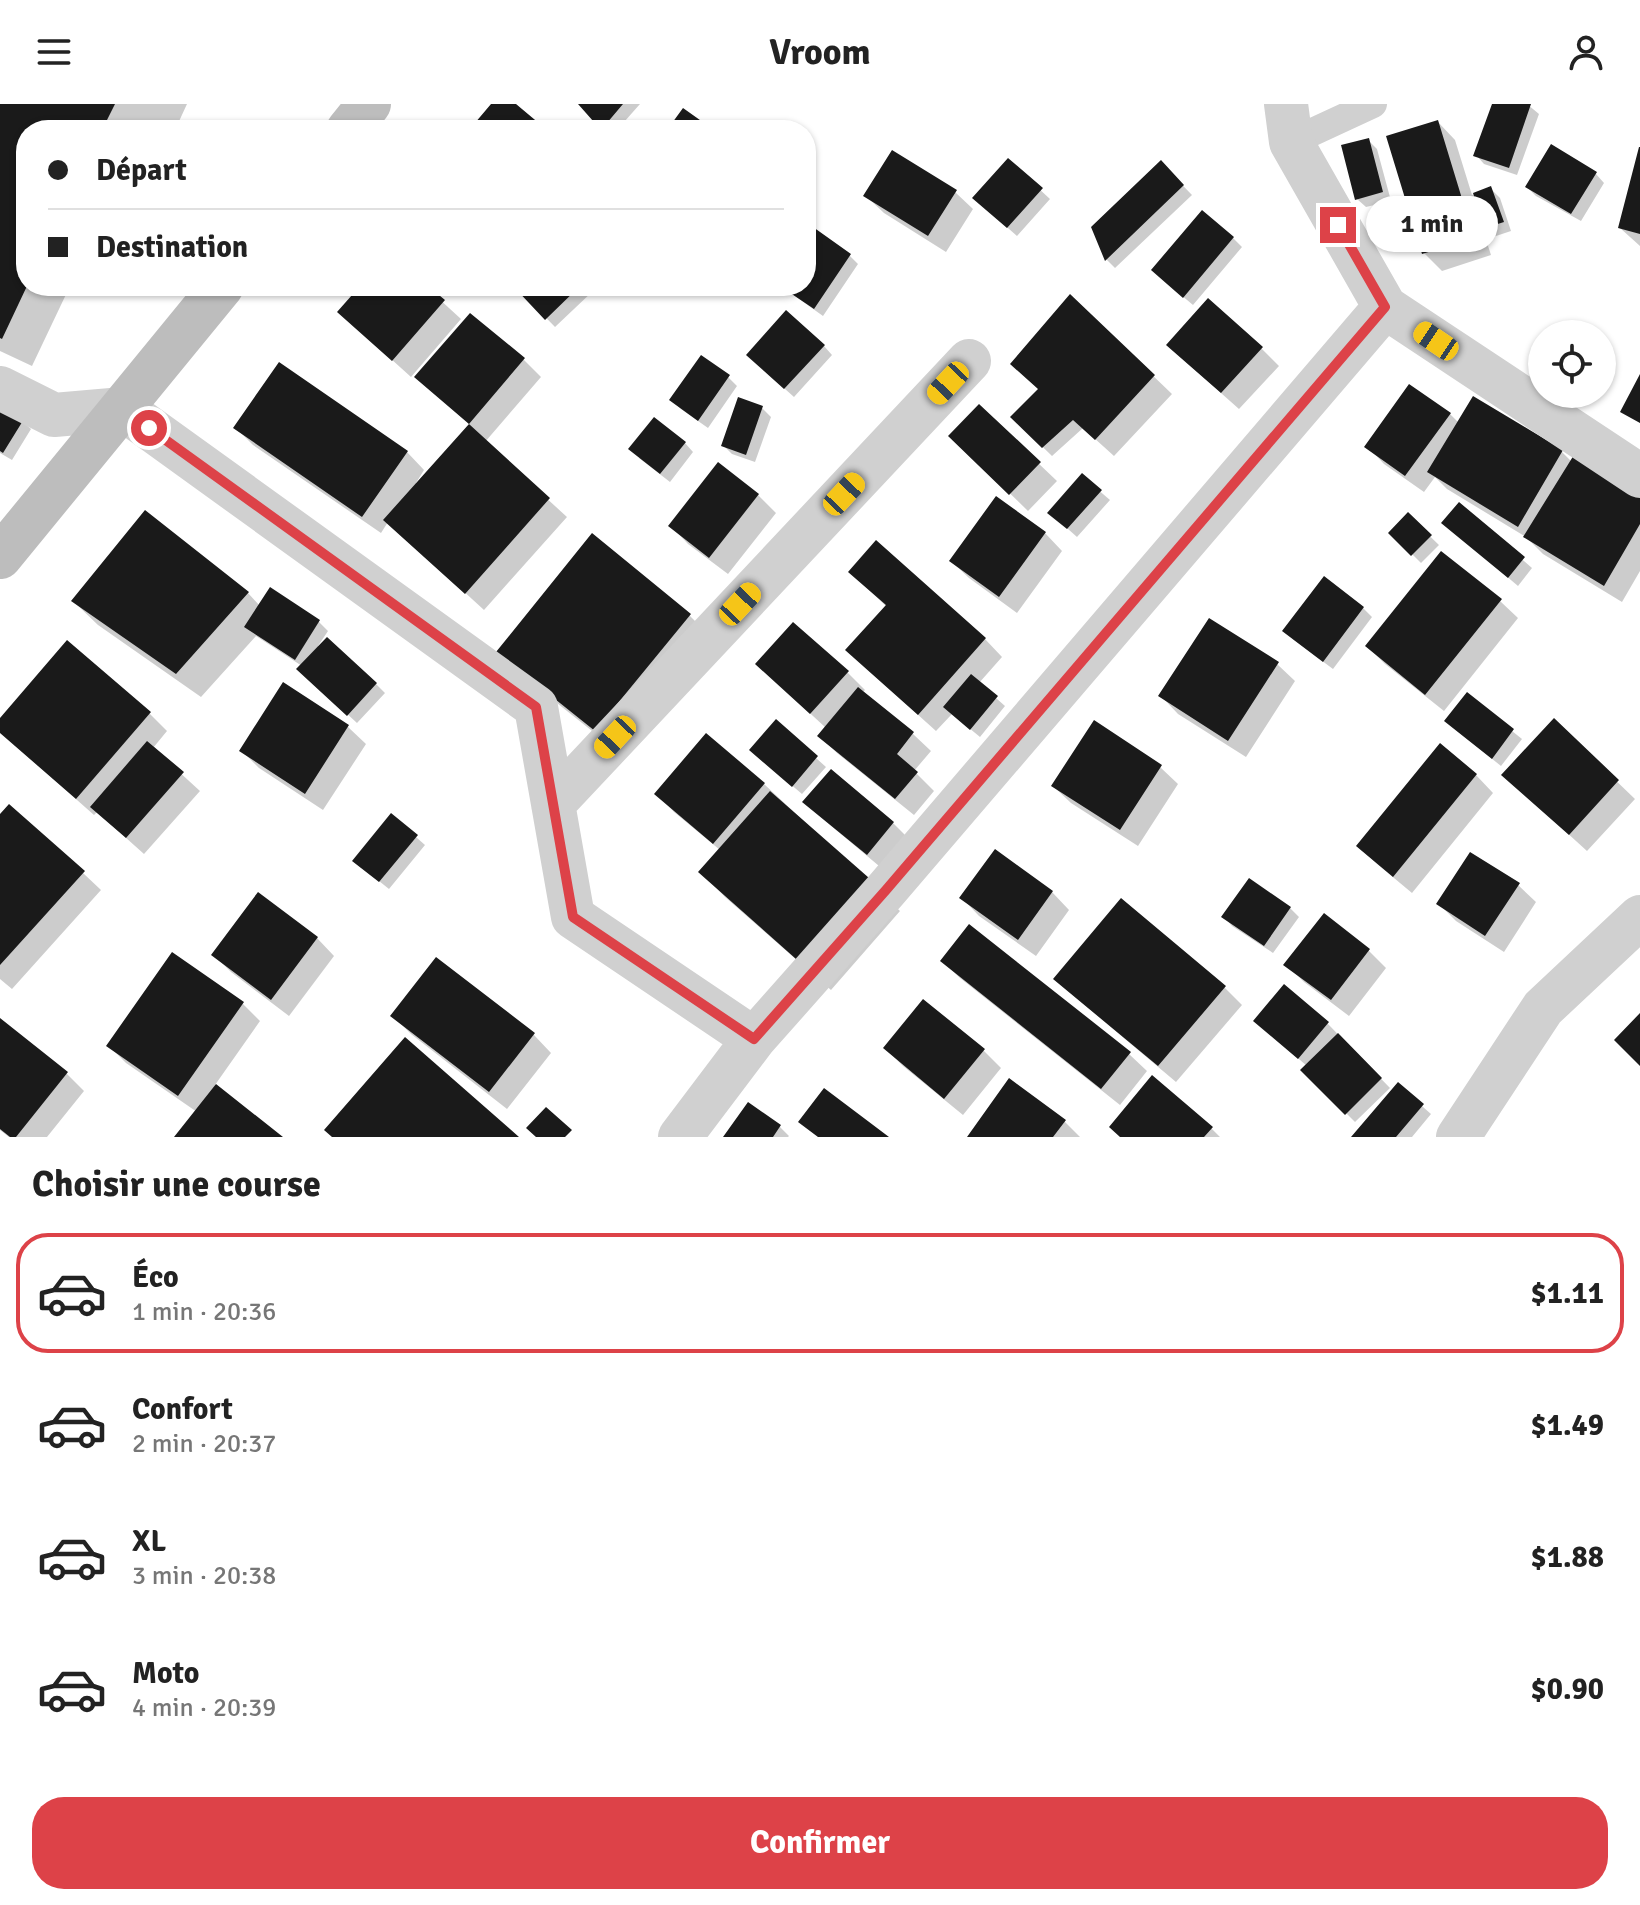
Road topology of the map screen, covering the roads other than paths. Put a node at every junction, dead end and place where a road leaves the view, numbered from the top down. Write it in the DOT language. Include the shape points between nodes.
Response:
graph roads {
  1 [pos="369,104"];
  2 [pos="1373,104"];
  3 [pos="356,120"];
  4 [pos="1288,123"];
  5 [pos="214,296"];
  6 [pos="1385,307"];
  7 [pos="969,361"];
  8 [pos="0,388"];
  9 [pos="123,409"];
  10 [pos="1640,476"];
  11 [pos="0,557"];
  12 [pos="553,804"];
  13 [pos="1640,917"];
  14 [pos="754,1039"];
  15 [pos="680,1137"];
  16 [pos="1458,1137"];
  1 -- 3 [label="street"];
  2 -- 4 [label="lane"];
  4 -- 6 [label="street"];
  5 -- 9 [label="street"];
  6 -- 10 [label="street"];
  6 -- 14 [label="street"];
  7 -- 12 [label="street"];
  8 -- 9 [label="street" via="54,415"];
  9 -- 11 [label="street"];
  9 -- 12 [label="street" via="536,707"];
  12 -- 14 [label="street" via="573,917"];
  13 -- 16 [label="street" via="1543,1008"];
  14 -- 15 [label="street"];
}
